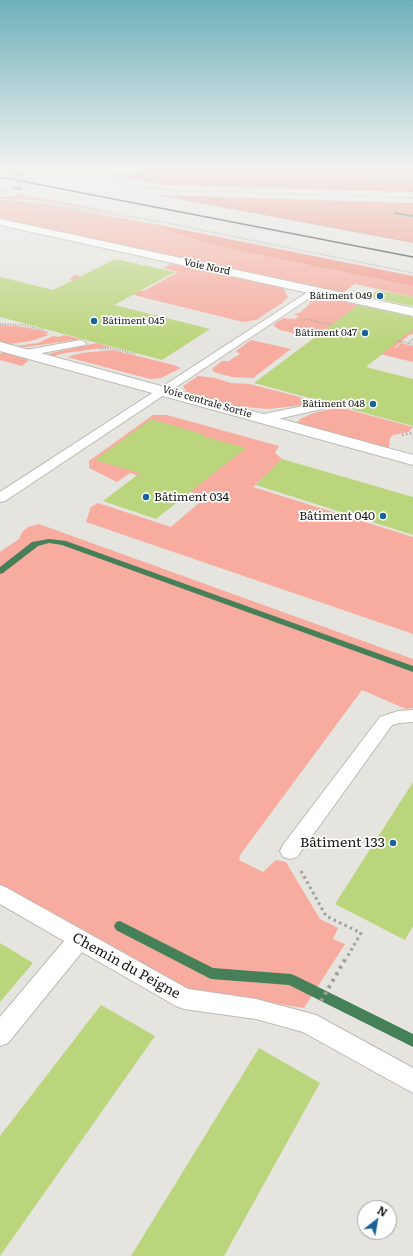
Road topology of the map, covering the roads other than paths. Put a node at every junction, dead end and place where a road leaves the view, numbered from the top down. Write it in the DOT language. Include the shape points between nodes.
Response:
graph roads {
  1 [pos="12,225"];
  2 [pos="314,291"];
  3 [pos="413,312"];
  4 [pos="81,343"];
  5 [pos="0,346"];
  6 [pos="26,353"];
  7 [pos="165,390"];
  8 [pos="318,407"];
  9 [pos="264,418"];
  10 [pos="413,460"];
  11 [pos="0,498"];
  12 [pos="413,716"];
  13 [pos="290,851"];
  14 [pos="0,894"];
  15 [pos="79,939"];
  16 [pos="0,1035"];
  17 [pos="413,1081"];
  1 -- 2 [label="street, Voie Nord"];
  2 -- 3 [label="street, Voie Nord"];
  2 -- 7 [label="lane"];
  4 -- 6 [label="lane"];
  5 -- 6 [label="street, Voie centrale Sortie"];
  6 -- 7 [label="street, Voie centrale Sortie"];
  7 -- 9 [label="street, Voie centrale Sortie"];
  7 -- 11 [label="lane"];
  8 -- 9 [label="lane"];
  9 -- 10 [label="street, Voie centrale Sortie"];
  12 -- 13 [label="lane" via="398,716 386,721"];
  14 -- 15 [label="lane, Chemin du Peigne"];
  15 -- 16 [label="lane"];
  15 -- 17 [label="lane, Chemin du Peigne" via="184,999 256,1009 308,1023"];
}
